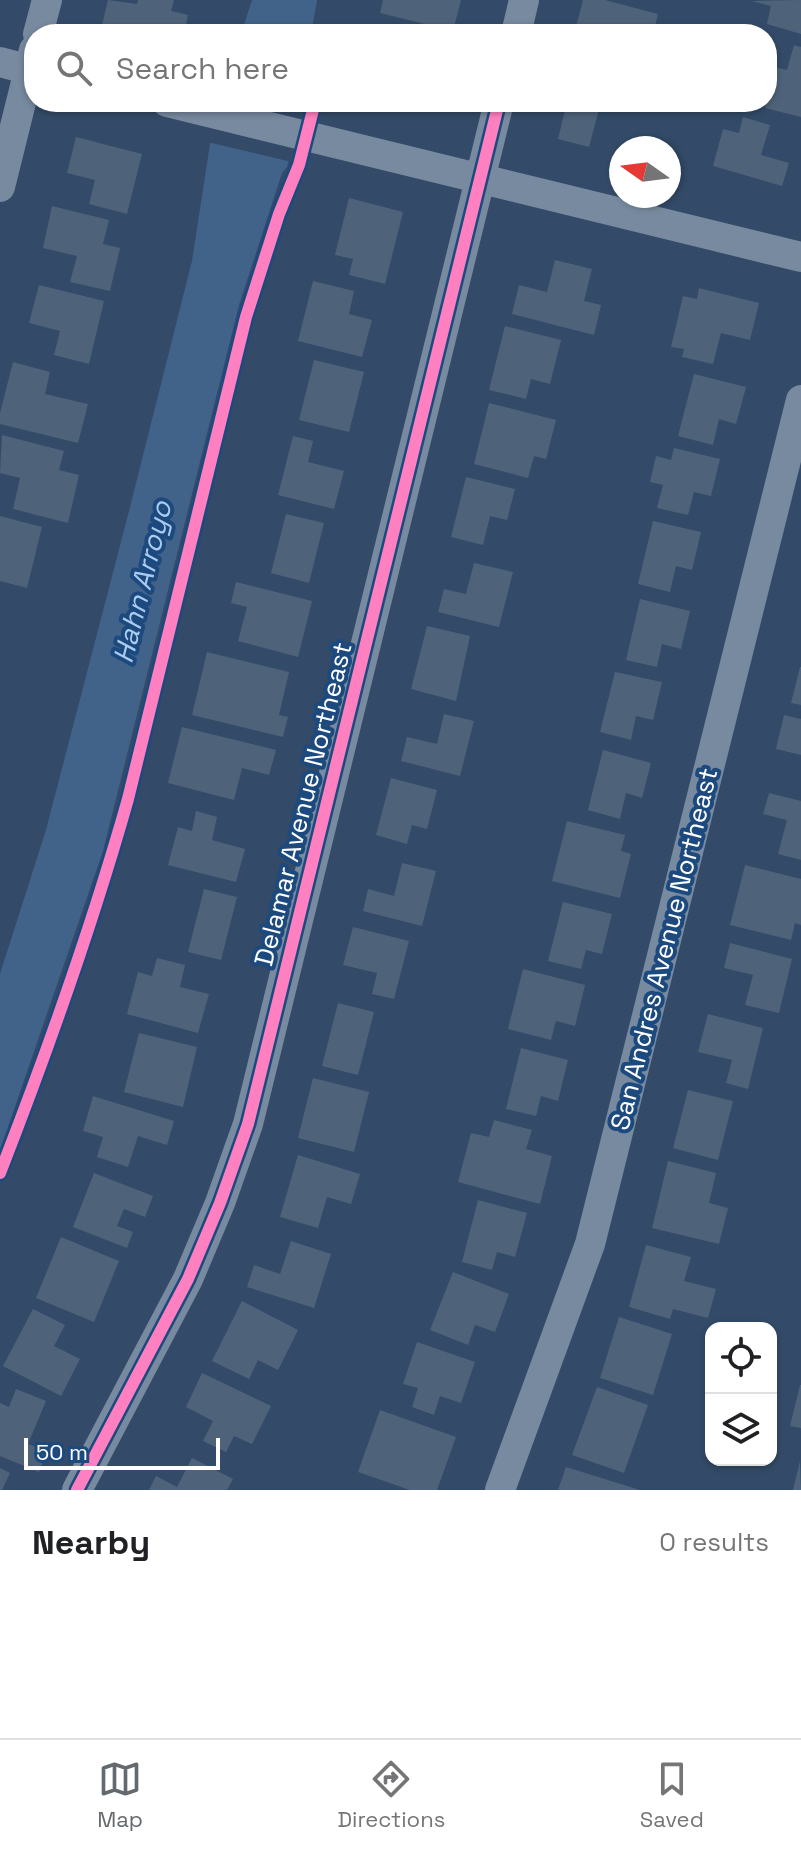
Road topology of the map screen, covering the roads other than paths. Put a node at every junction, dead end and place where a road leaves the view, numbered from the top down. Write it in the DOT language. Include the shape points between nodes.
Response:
graph roads {
  1 [pos="47,0"];
  2 [pos="524,0"];
  3 [pos="41,24"];
  4 [pos="518,24"];
  5 [pos="24,63"];
  6 [pos="207,112"];
  7 [pos="496,112"];
  8 [pos="480,178"];
  9 [pos="0,187"];
  10 [pos="801,257"];
  11 [pos="801,400"];
  12 [pos="77,1490"];
  13 [pos="500,1490"];
  1 -- 3 [label="street"];
  2 -- 4 [label="street"];
  5 -- 9 [label="street"];
  6 -- 8 [label="street"];
  7 -- 8 [label="street, Delamar Avenue Northeast"];
  8 -- 10 [label="street"];
  8 -- 12 [label="street, Delamar Avenue Northeast" via="248,1124 188,1279"];
  11 -- 13 [label="street, San Andres Avenue Northeast" via="590,1244"];
}
